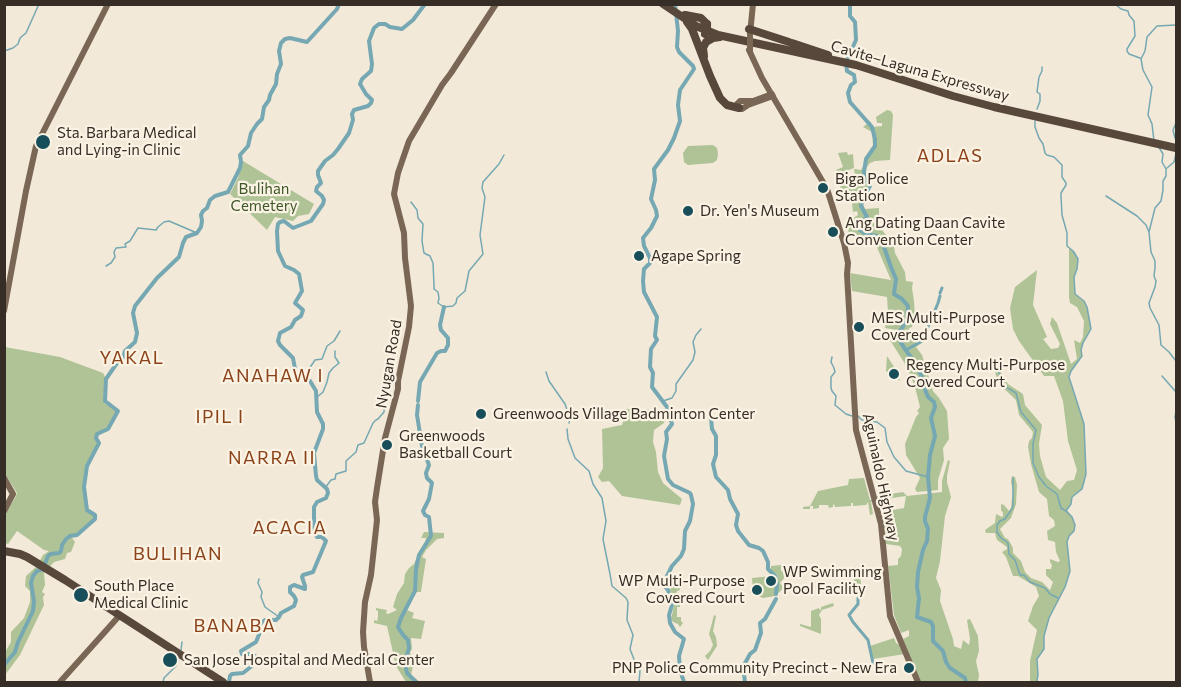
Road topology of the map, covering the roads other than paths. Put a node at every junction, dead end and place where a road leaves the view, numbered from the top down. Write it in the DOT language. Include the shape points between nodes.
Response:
graph roads {
  1 [pos="108,4"];
  2 [pos="496,4"];
  3 [pos="753,4"];
  4 [pos="669,7"];
  5 [pos="683,17"];
  6 [pos="749,33"];
  7 [pos="739,40"];
  8 [pos="704,57"];
  9 [pos="847,62"];
  10 [pos="771,96"];
  11 [pos="741,105"];
  12 [pos="1176,147"];
  13 [pos="4,311"];
  14 [pos="4,478"];
  15 [pos="4,511"];
  16 [pos="4,550"];
  17 [pos="119,616"];
  18 [pos="62,682"];
  19 [pos="225,682"];
  20 [pos="370,682"];
  21 [pos="919,682"];
  1 -- 13 [label="main road" via="36,146"];
  2 -- 20 [label="main road, Nyugan Road" via="413,134 398,171 394,195 404,233 411,308 375,502 377,520 363,632"];
  3 -- 6 [label="main road, Aguinaldo Highway"];
  4 -- 5 [label="highway, Cavite–Laguna Expressway"];
  5 -- 7 [label="highway, Cavite–Laguna Expressway" via="711,32"];
  5 -- 8 [label="highway, bridge" via="701,18 707,24 701,46"];
  5 -- 9 [label="highway, Cavite–Laguna Expressway" via="719,33"];
  5 -- 11 [label="highway" via="692,29 721,99 727,105"];
  6 -- 9 [label="highway" via="790,42"];
  6 -- 10 [label="main road, Aguinaldo Highway, bridge" via="753,62"];
  7 -- 8 [label="highway" via="710,39 704,46"];
  7 -- 9 [label="highway, Cavite–Laguna Expressway"];
  8 -- 11 [label="highway" via="724,99"];
  9 -- 12 [label="highway, Cavite–Laguna Expressway" via="995,105"];
  10 -- 11 [label="main road"];
  10 -- 21 [label="main road, Aguinaldo Highway" via="828,192 845,247 856,429 884,529 893,619"];
  14 -- 15 [label="main road" via="13,494"];
  16 -- 17 [label="highway" via="39,563"];
  17 -- 18 [label="main road"];
  17 -- 19 [label="highway"];
}
